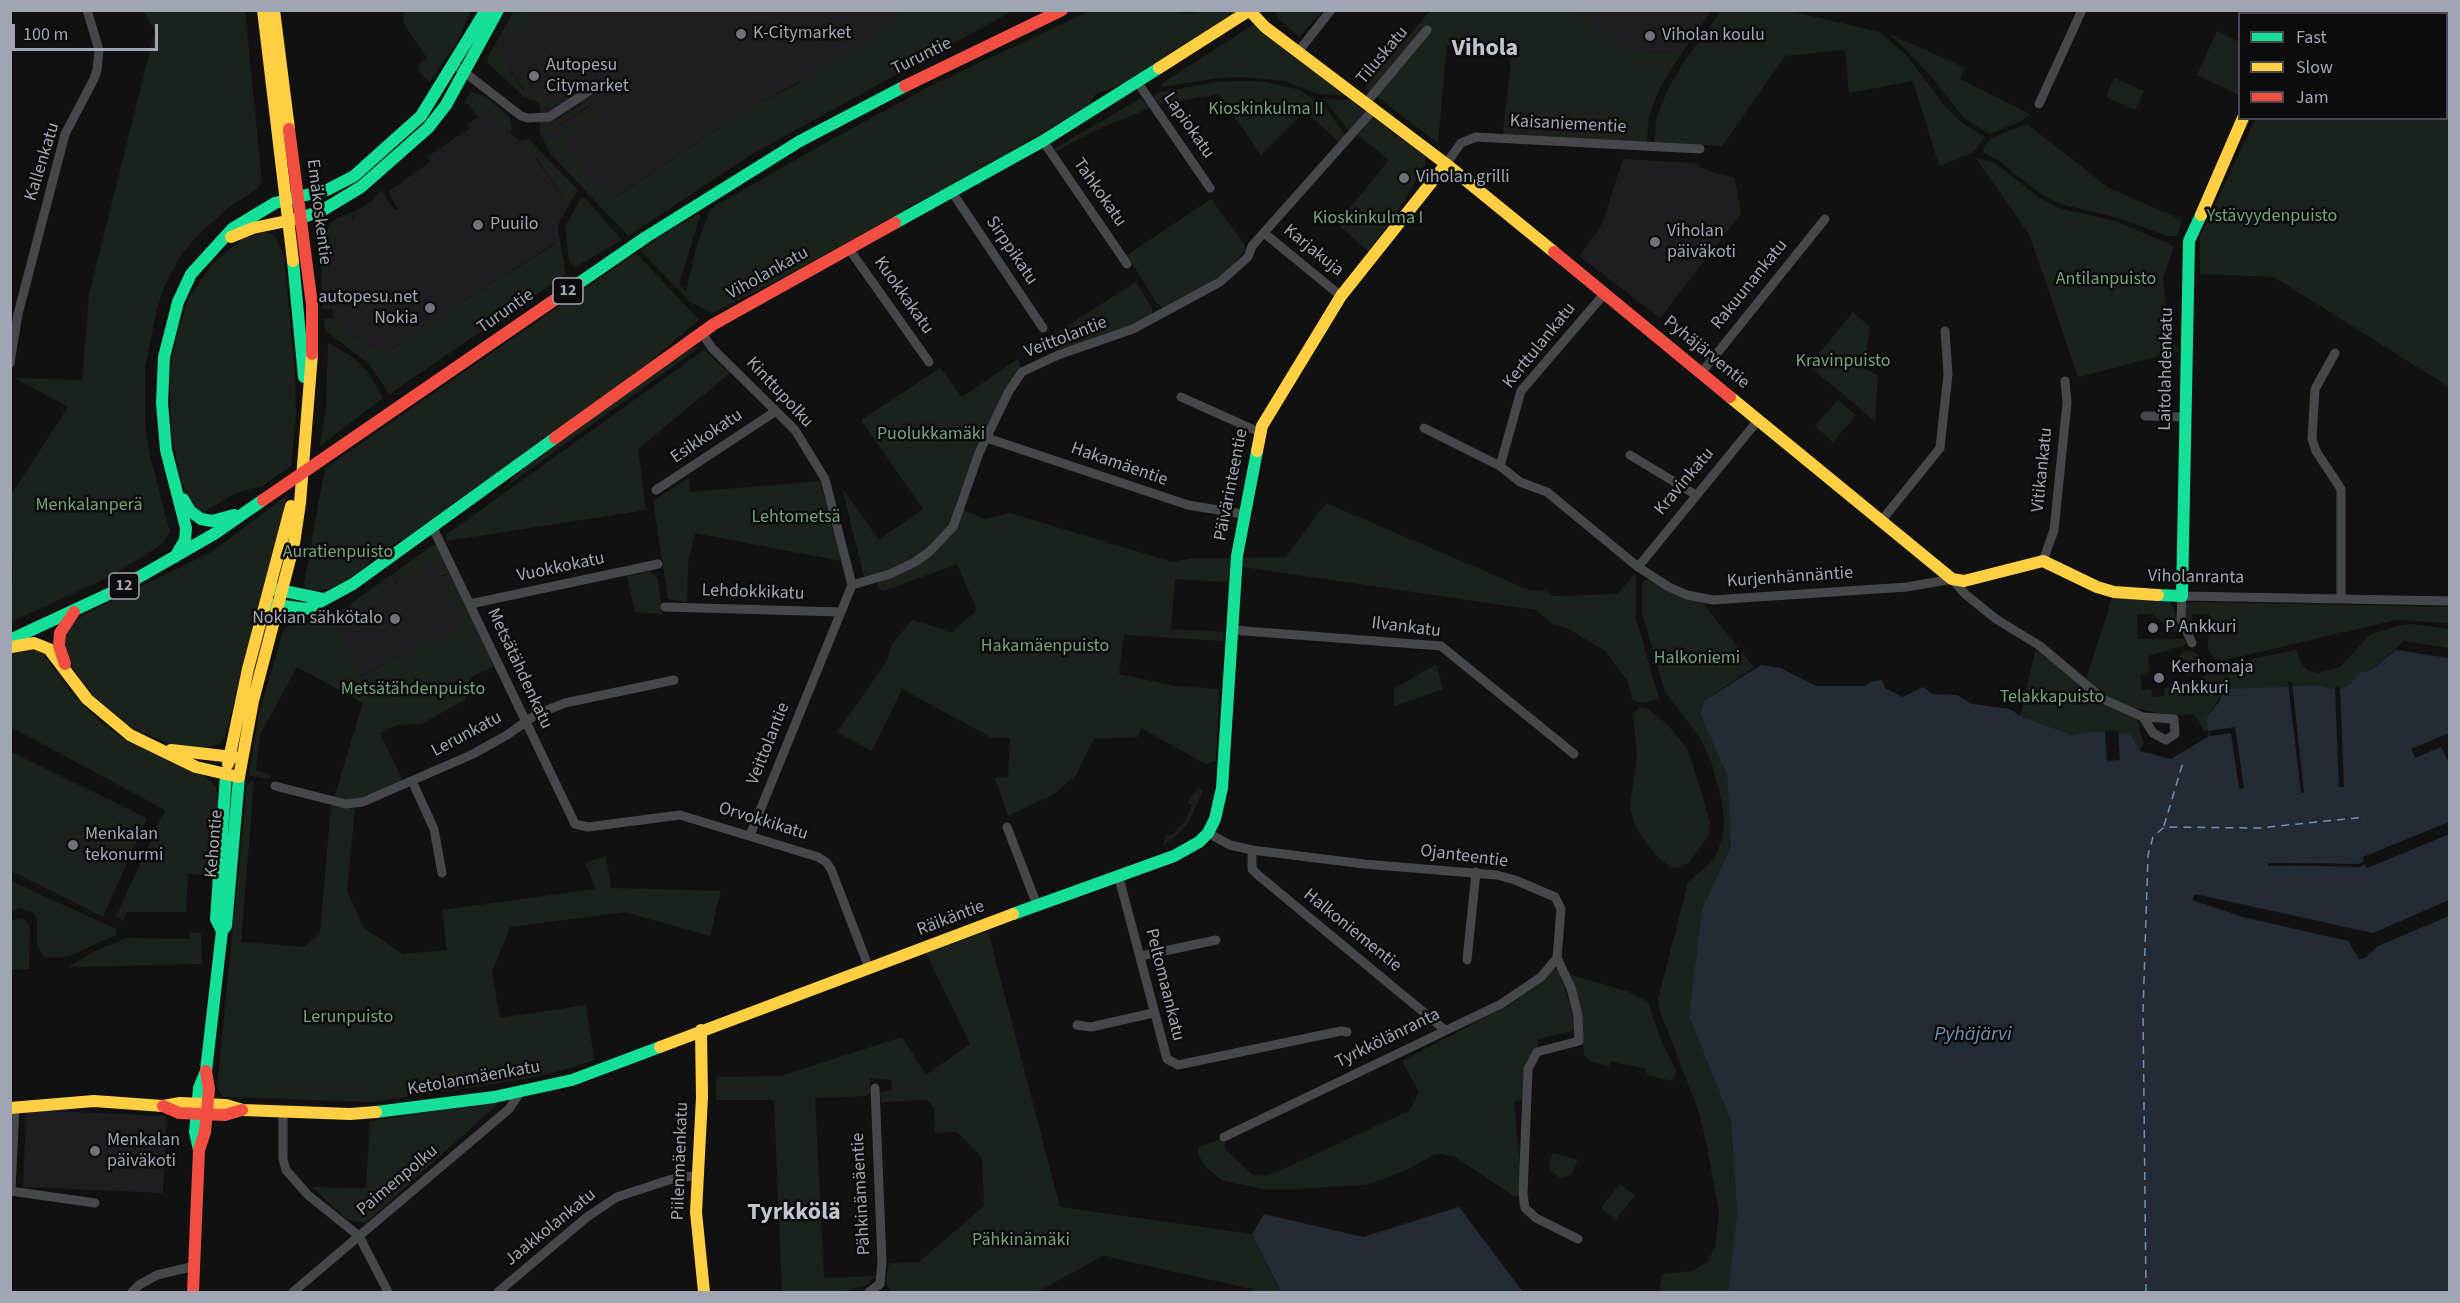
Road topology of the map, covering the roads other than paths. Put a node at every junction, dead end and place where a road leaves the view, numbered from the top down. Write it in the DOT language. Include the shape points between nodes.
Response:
graph roads {
  1 [pos="87,10"];
  2 [pos="263,10"];
  3 [pos="274,10"];
  4 [pos="486,10"];
  5 [pos="498,10"];
  6 [pos="1062,10"];
  7 [pos="1331,10"];
  8 [pos="2082,10"];
  9 [pos="1250,11"];
  10 [pos="1427,30"];
  11 [pos="1298,52"];
  12 [pos="460,68"];
  13 [pos="1137,83"];
  14 [pos="589,91"];
  15 [pos="2039,105"];
  16 [pos="1369,107"];
  17 [pos="2242,120"];
  18 [pos="1043,141"];
  19 [pos="1700,149"];
  20 [pos="1446,164"];
  21 [pos="1210,188"];
  22 [pos="951,192"];
  23 [pos="298,197"];
  24 [pos="285,200"];
  25 [pos="295,219"];
  26 [pos="1825,219"];
  27 [pos="1264,233"];
  28 [pos="219,242"];
  29 [pos="849,249"];
  30 [pos="1128,264"];
  31 [pos="1605,293"];
  32 [pos="1341,296"];
  33 [pos="1044,328"];
  34 [pos="1945,331"];
  35 [pos="701,332"];
  36 [pos="2335,353"];
  37 [pos="929,362"];
  38 [pos="10,363"];
  39 [pos="1702,372"];
  40 [pos="2065,381"];
  41 [pos="1181,397"];
  42 [pos="776,411"];
  43 [pos="2145,416"];
  44 [pos="2184,417"];
  45 [pos="1759,419"];
  46 [pos="1424,428"];
  47 [pos="1259,432"];
  48 [pos="987,438"];
  49 [pos="1630,455"];
  50 [pos="1500,466"];
  51 [pos="174,483"];
  52 [pos="656,490"];
  53 [pos="1696,495"];
  54 [pos="252,508"];
  55 [pos="1243,514"];
  56 [pos="1882,520"];
  57 [pos="433,528"];
  58 [pos="174,558"];
  59 [pos="2043,561"];
  60 [pos="658,564"];
  61 [pos="1638,567"];
  62 [pos="1952,579"];
  63 [pos="852,585"];
  64 [pos="277,589"];
  65 [pos="2182,596"];
  66 [pos="323,598"];
  67 [pos="2341,599"];
  68 [pos="2450,601"];
  69 [pos="273,604"];
  70 [pos="470,604"];
  71 [pos="665,607"];
  72 [pos="74,612"];
  73 [pos="840,612"];
  74 [pos="1232,630"];
  75 [pos="10,640"];
  76 [pos="2192,643"];
  77 [pos="10,647"];
  78 [pos="67,671"];
  79 [pos="674,680"];
  80 [pos="2143,717"];
  81 [pos="525,721"];
  82 [pos="156,748"];
  83 [pos="1574,754"];
  84 [pos="228,758"];
  85 [pos="242,758"];
  86 [pos="226,775"];
  87 [pos="239,777"];
  88 [pos="412,781"];
  89 [pos="275,786"];
  90 [pos="575,824"];
  91 [pos="1008,827"];
  92 [pos="1208,833"];
  93 [pos="750,835"];
  94 [pos="1252,850"];
  95 [pos="1476,872"];
  96 [pos="442,873"];
  97 [pos="1119,878"];
  98 [pos="1037,905"];
  99 [pos="222,931"];
  100 [pos="1216,940"];
  101 [pos="1141,956"];
  102 [pos="1557,958"];
  103 [pos="1467,960"];
  104 [pos="869,968"];
  105 [pos="1153,1013"];
  106 [pos="1077,1025"];
  107 [pos="702,1030"];
  108 [pos="1445,1030"];
  109 [pos="1347,1032"];
  110 [pos="875,1088"];
  111 [pos="521,1091"];
  112 [pos="13,1108"];
  113 [pos="202,1109"];
  114 [pos="283,1111"];
  115 [pos="1224,1137"];
  116 [pos="697,1175"];
  117 [pos="11,1191"];
  118 [pos="95,1203"];
  119 [pos="359,1236"];
  120 [pos="1578,1239"];
  121 [pos="195,1266"];
  122 [pos="132,1293"];
  123 [pos="193,1293"];
  124 [pos="293,1293"];
  125 [pos="388,1293"];
  126 [pos="498,1293"];
  127 [pos="704,1293"];
  128 [pos="868,1293"];
  1 -- 38 [label="street, Kallenkatu" via="99,50 97,70 65,134 18,314"];
  2 -- 24 [label="main road, Emäkoskentie"];
  3 -- 23 [label="main road, Emäkoskentie"];
  4 -- 12 [label="main road"];
  5 -- 12 [label="main road"];
  6 -- 54 [label="main road, Turuntie / 12" via="921,77 800,141 645,237"];
  7 -- 11 [label="street"];
  8 -- 15 [label="street"];
  9 -- 11 [label="main road, Pyhäjärventie"];
  9 -- 13 [label="main road, Viholankatu"];
  10 -- 16 [label="street, Tiluskatu"];
  11 -- 16 [label="main road, Pyhäjärventie"];
  12 -- 14 [label="street" via="528,118 549,117"];
  12 -- 23 [label="main road" via="421,116 372,162 337,185"];
  12 -- 25 [label="main road" via="446,105 428,128 389,164 362,187 323,210"];
  13 -- 18 [label="main road, Viholankatu"];
  13 -- 21 [label="street, Lapiokatu"];
  16 -- 20 [label="main road, Pyhäjärventie"];
  16 -- 27 [label="street, Veittolantie"];
  17 -- 44 [label="main road, Laitolahdenkatu" via="2189,241"];
  18 -- 22 [label="main road, Viholankatu"];
  18 -- 30 [label="street, Tahkokatu"];
  19 -- 20 [label="street, Kaisaniementie" via="1476,137 1461,143"];
  20 -- 31 [label="main road, Pyhäjärventie"];
  20 -- 32 [label="main road, Päivärinteentie"];
  22 -- 29 [label="main road, Viholankatu"];
  22 -- 33 [label="street, Sirppikatu"];
  23 -- 24 [label="main road"];
  23 -- 25 [label="main road, Emäkoskentie"];
  24 -- 25 [label="main road, Emäkoskentie"];
  24 -- 28 [label="main road" via="245,219"];
  25 -- 28 [label="main road" via="253,228"];
  25 -- 64 [label="main road, Emäkoskentie" via="307,418 300,503"];
  26 -- 39 [label="street, Rakuunankatu"];
  27 -- 32 [label="street, Karjakuja"];
  27 -- 48 [label="street, Veittolantie" via="1236,270 1192,299 1114,338 1058,355 1022,372"];
  28 -- 51 [label="main road" via="184,287 166,348 162,403 166,450"];
  29 -- 35 [label="main road, Viholankatu"];
  29 -- 37 [label="street, Kuokkakatu"];
  31 -- 39 [label="main road, Pyhäjärventie"];
  31 -- 50 [label="street, Kerttulankatu" via="1521,391"];
  32 -- 47 [label="main road, Päivärinteentie"];
  34 -- 56 [label="street" via="1948,374 1940,448"];
  35 -- 42 [label="street, Kinttupolku" via="712,348"];
  35 -- 57 [label="main road, Viholankatu"];
  36 -- 67 [label="street" via="2315,388 2312,440 2341,489"];
  39 -- 45 [label="main road, Pyhäjärventie"];
  40 -- 59 [label="street, Vitikankatu" via="2067,403 2054,530"];
  41 -- 47 [label="street"];
  42 -- 52 [label="street, Esikkokatu"];
  42 -- 63 [label="street, Kinttupolku" via="800,437 825,479"];
  43 -- 44 [label="street"];
  44 -- 65 [label="main road, Laitolahdenkatu"];
  45 -- 53 [label="street, Kravinkatu"];
  45 -- 56 [label="main road, Pyhäjärventie"];
  46 -- 50 [label="street"];
  47 -- 55 [label="main road, Päivärinteentie"];
  48 -- 55 [label="street, Hakamäentie" via="1188,506"];
  48 -- 63 [label="street, Veittolantie" via="959,502 953,527 943,539 915,562"];
  49 -- 53 [label="street"];
  50 -- 61 [label="street" via="1520,482 1547,492"];
  51 -- 54 [label="main road" via="190,511 201,519 219,520"];
  51 -- 58 [label="main road" via="186,534"];
  53 -- 61 [label="street, Kravinkatu"];
  54 -- 58 [label="main road, Turuntie / 12"];
  55 -- 74 [label="main road, Päivärinteentie"];
  56 -- 62 [label="main road, Pyhäjärventie"];
  57 -- 66 [label="main road, Viholankatu" via="353,584"];
  57 -- 70 [label="street, Metsätähdenkatu"];
  58 -- 72 [label="main road, Turuntie / 12"];
  59 -- 62 [label="main road" via="1974,580"];
  59 -- 65 [label="main road, Viholanranta" via="2114,592"];
  60 -- 70 [label="street, Vuokkokatu"];
  61 -- 62 [label="street, Kurjenhännäntie" via="1687,596 1713,600 1907,587"];
  62 -- 80 [label="street, Pyhäjärventie" via="1996,619 2040,646 2103,699"];
  63 -- 73 [label="street, Veittolantie"];
  64 -- 66 [label="main road"];
  64 -- 69 [label="main road, Emäkoskentie"];
  65 -- 67 [label="street, Viholanranta"];
  65 -- 76 [label="street" via="2181,619"];
  66 -- 69 [label="main road, Viholankatu" via="307,609"];
  67 -- 68 [label="street, Viholanranta"];
  69 -- 84 [label="main road, Emäkoskentie" via="248,669"];
  69 -- 85 [label="main road, Emäkoskentie"];
  70 -- 81 [label="street, Metsätähdenkatu"];
  71 -- 73 [label="street, Lehdokkikatu"];
  72 -- 75 [label="main road, Turuntie / 12"];
  72 -- 78 [label="main road" via="63,626 59,640"];
  73 -- 93 [label="street, Veittolantie"];
  74 -- 83 [label="street, Ilvankatu" via="1441,646"];
  74 -- 92 [label="main road, Päivärinteentie" via="1222,788"];
  77 -- 78 [label="main road" via="43,645"];
  78 -- 82 [label="main road" via="98,710 130,735"];
  79 -- 81 [label="street, Lerunkatu" via="565,703"];
  81 -- 88 [label="street, Lerunkatu" via="507,735"];
  81 -- 90 [label="street, Metsätähdenkatu"];
  82 -- 84 [label="main road"];
  82 -- 86 [label="main road" via="196,767"];
  84 -- 85 [label="main road"];
  84 -- 86 [label="main road, Kehontie"];
  85 -- 87 [label="main road, Kehontie"];
  86 -- 87 [label="main road"];
  86 -- 99 [label="main road, Kehontie" via="216,919"];
  87 -- 99 [label="main road, Kehontie" via="226,926"];
  88 -- 89 [label="street, Lerunkatu" via="354,804"];
  88 -- 96 [label="street" via="434,829"];
  90 -- 93 [label="street, Orvokkikatu" via="588,827 680,814"];
  91 -- 98 [label="street"];
  92 -- 94 [label="street, Ojanteentie" via="1230,845"];
  92 -- 97 [label="main road, Räikäntie" via="1174,856"];
  93 -- 104 [label="street, Orvokkikatu" via="826,861"];
  94 -- 95 [label="street, Ojanteentie"];
  94 -- 108 [label="street, Halkoniementie" via="1252,869 1258,875"];
  95 -- 102 [label="street, Ojanteentie" via="1515,880 1556,897 1561,909"];
  95 -- 103 [label="street"];
  97 -- 98 [label="main road, Räikäntie"];
  97 -- 101 [label="street, Peltomaankatu"];
  98 -- 104 [label="main road, Räikäntie"];
  99 -- 113 [label="main road, Kehontie" via="206,1071 199,1088"];
  100 -- 101 [label="street"];
  101 -- 105 [label="street, Peltomaankatu"];
  102 -- 108 [label="street, Tyrkkölänranta" via="1541,977 1501,1004"];
  102 -- 120 [label="street, Ojanteentie" via="1571,988 1579,1041 1536,1053 1528,1069 1523,1194 1525,1208 1536,1218"];
  104 -- 107 [label="main road, Räikäntie"];
  105 -- 106 [label="street" via="1092,1027"];
  105 -- 109 [label="street, Peltomaankatu" via="1164,1054 1178,1065"];
  107 -- 111 [label="main road, Ketolanmäenkatu" via="572,1080"];
  107 -- 116 [label="main road, Piilenmäenkatu"];
  108 -- 115 [label="street, Tyrkkölänranta"];
  110 -- 128 [label="street, Pähkinämäentie" via="882,1270 880,1284"];
  111 -- 114 [label="main road, Ketolanmäenkatu" via="400,1110 350,1114"];
  111 -- 119 [label="street, Paimenpolku" via="509,1108"];
  112 -- 113 [label="main road, Ketolanmäenkatu" via="94,1101 163,1106 179,1113"];
  112 -- 117 [label="street"];
  113 -- 114 [label="main road, Ketolanmäenkatu" via="225,1115 243,1110"];
  113 -- 121 [label="main road, Kehontie" via="195,1132 199,1150"];
  114 -- 119 [label="street" via="286,1170 308,1195"];
  116 -- 126 [label="street, Jaakkolankatu" via="617,1197 587,1217"];
  116 -- 127 [label="main road, Piilenmäenkatu" via="697,1240"];
  117 -- 118 [label="street"];
  119 -- 124 [label="street, Paimenpolku"];
  119 -- 125 [label="street"];
  121 -- 122 [label="street" via="157,1275"];
  121 -- 123 [label="main road, Kehontie"];
}
